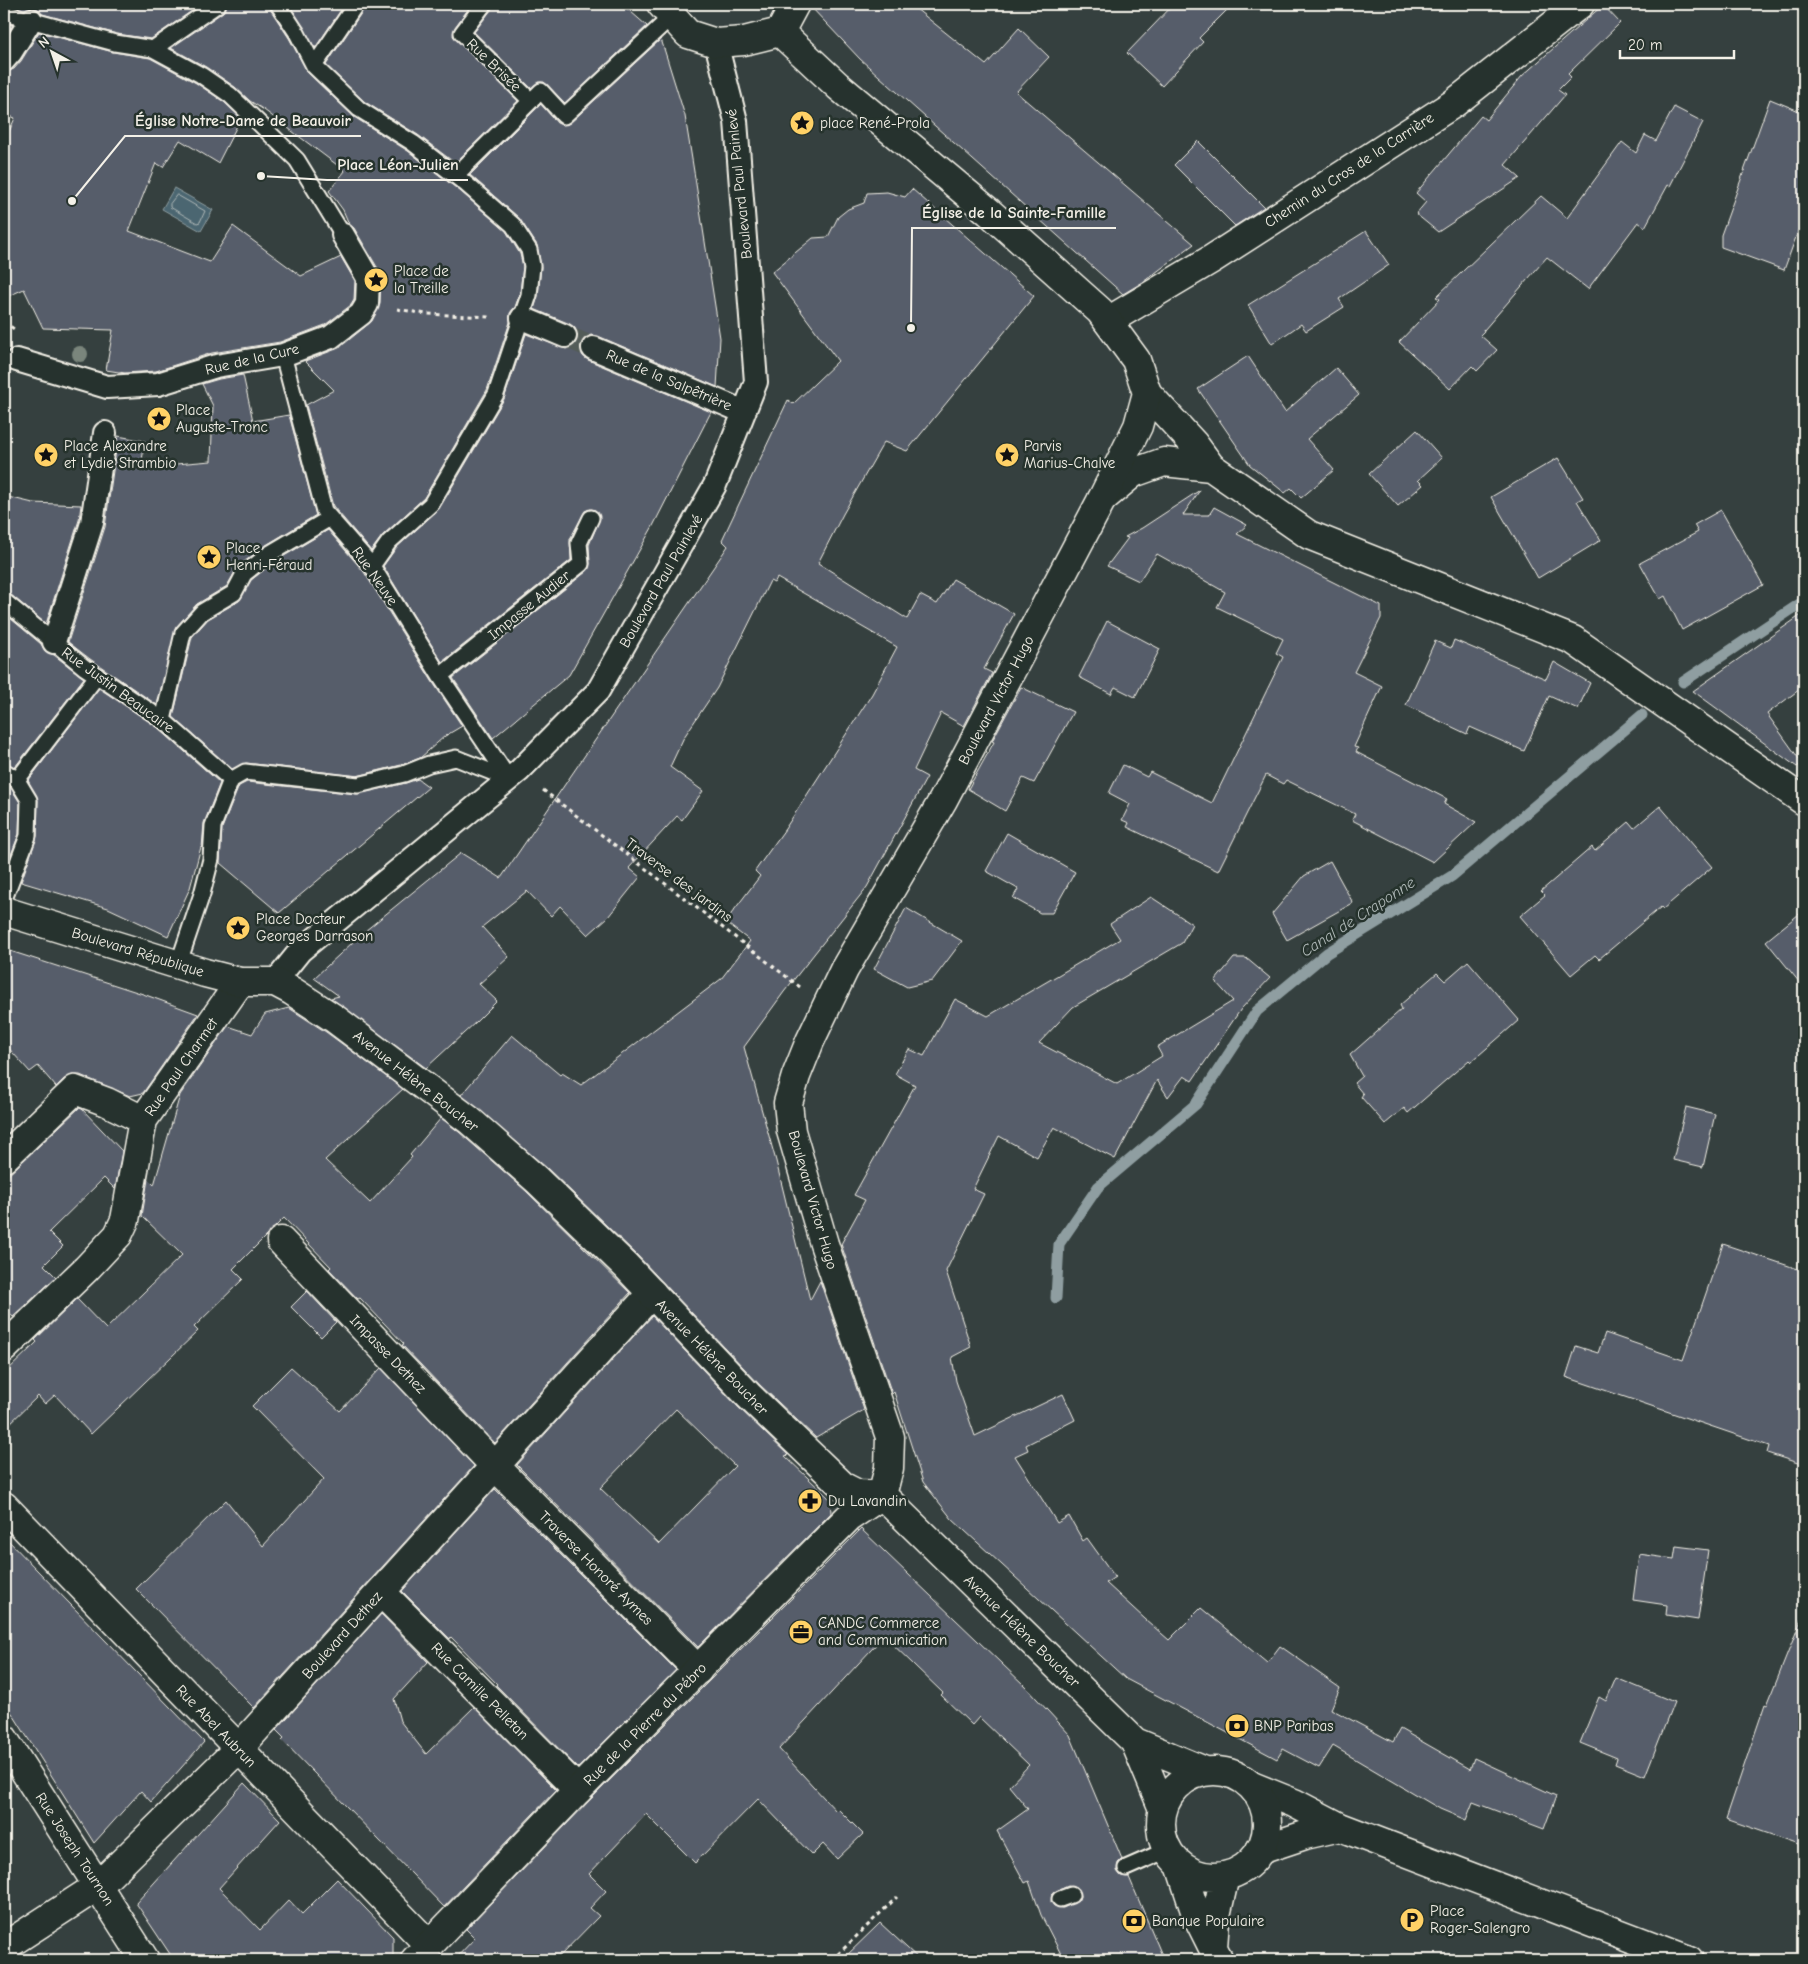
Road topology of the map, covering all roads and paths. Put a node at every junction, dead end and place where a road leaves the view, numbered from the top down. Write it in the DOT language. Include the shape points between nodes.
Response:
graph roads {
  1 [pos="218,4"];
  2 [pos="278,4"];
  3 [pos="356,4"];
  4 [pos="484,4"];
  5 [pos="795,4"];
  6 [pos="1580,4"];
  7 [pos="667,10"];
  8 [pos="4,12"];
  9 [pos="31,20"];
  10 [pos="780,32"];
  11 [pos="716,43"];
  12 [pos="153,49"];
  13 [pos="4,60"];
  14 [pos="314,66"];
  15 [pos="531,101"];
  16 [pos="455,176"];
  17 [pos="343,235"];
  18 [pos="367,304"];
  19 [pos="522,318"];
  20 [pos="1108,321"];
  21 [pos="565,336"];
  22 [pos="594,348"];
  23 [pos="283,355"];
  24 [pos="17,360"];
  25 [pos="1146,393"];
  26 [pos="744,412"];
  27 [pos="105,433"];
  28 [pos="1211,467"];
  29 [pos="1102,499"];
  30 [pos="330,518"];
  31 [pos="591,518"];
  32 [pos="372,566"];
  33 [pos="4,601"];
  34 [pos="54,642"];
  35 [pos="97,676"];
  36 [pos="440,676"];
  37 [pos="163,720"];
  38 [pos="4,771"];
  39 [pos="514,775"];
  40 [pos="17,780"];
  41 [pos="231,780"];
  42 [pos="1804,801"];
  43 [pos="4,899"];
  44 [pos="4,911"];
  45 [pos="178,965"];
  46 [pos="240,982"];
  47 [pos="275,982"];
  48 [pos="826,1006"];
  49 [pos="143,1120"];
  50 [pos="4,1158"];
  51 [pos="281,1241"];
  52 [pos="652,1293"];
  53 [pos="4,1347"];
  54 [pos="495,1466"];
  55 [pos="882,1495"];
  56 [pos="4,1506"];
  57 [pos="381,1592"];
  58 [pos="698,1670"];
  59 [pos="4,1739"];
  60 [pos="1135,1742"];
  61 [pos="238,1749"];
  62 [pos="1205,1771"];
  63 [pos="1252,1786"];
  64 [pos="578,1790"];
  65 [pos="1163,1809"];
  66 [pos="1340,1827"];
  67 [pos="1260,1850"];
  68 [pos="1173,1857"];
  69 [pos="1126,1868"];
  70 [pos="1226,1876"];
  71 [pos="98,1886"];
  72 [pos="898,1897"];
  73 [pos="4,1946"];
  74 [pos="422,1953"];
  75 [pos="1216,1954"];
  76 [pos="145,1960"];
  77 [pos="832,1960"];
  78 [pos="1688,1960"];
  1 -- 12 [label="lane"];
  2 -- 14 [label="lane" via="298,33"];
  3 -- 14 [label="lane"];
  4 -- 15 [label="lane, Rue Brisée" via="462,34"];
  5 -- 10 [label="street"];
  6 -- 20 [label="street, Chemin du Cros de la Carrière" via="1453,104"];
  7 -- 11 [label="street" via="688,34"];
  7 -- 15 [label="lane" via="564,116 541,91"];
  8 -- 9 [label="lane"];
  9 -- 12 [label="lane" via="115,43"];
  9 -- 13 [label="street"];
  10 -- 11 [label="street" via="744,41"];
  10 -- 20 [label="street" via="838,86 989,212"];
  11 -- 26 [label="street, Boulevard Paul Painlevé" via="738,141 756,382"];
  12 -- 17 [label="lane" via="230,95 263,126 297,160"];
  14 -- 16 [label="lane" via="359,109"];
  15 -- 16 [label="lane"];
  16 -- 19 [label="lane" via="513,225 529,250 532,266 529,295"];
  17 -- 18 [label="street" via="368,278"];
  18 -- 19 [label="path" via="426,314"];
  18 -- 23 [label="street, Rue de la Cure" via="361,314 331,337"];
  19 -- 21 [label="street"];
  19 -- 32 [label="lane" via="496,394 459,459 431,504 389,542"];
  20 -- 25 [label="street" via="1136,360"];
  22 -- 26 [label="street, Rue de la Salpêtrière"];
  23 -- 24 [label="street, Rue de la Cure" via="216,366 158,384 107,388"];
  23 -- 30 [label="lane, Rue Neuve" via="324,511"];
  25 -- 28 [label="street"];
  25 -- 29 [label="street, Boulevard Victor Hugo" via="1138,426"];
  26 -- 39 [label="street, Boulevard Paul Painlevé" via="715,485 598,691"];
  27 -- 34 [label="street" via="92,523"];
  28 -- 29 [label="street" via="1164,462 1133,473"];
  28 -- 42 [label="street" via="1308,535 1573,640"];
  29 -- 48 [label="street, Boulevard Victor Hugo" via="943,800"];
  30 -- 32 [label="lane, Rue Neuve"];
  30 -- 37 [label="lane" via="269,554 244,574 234,593 202,612 183,633"];
  31 -- 36 [label="lane, Impasse Audier" via="579,543 581,564"];
  32 -- 36 [label="lane, Rue Neuve"];
  33 -- 34 [label="lane, Rue Justin Beaucaire"];
  34 -- 35 [label="lane, Rue Justin Beaucaire"];
  35 -- 37 [label="lane, Rue Justin Beaucaire"];
  35 -- 40 [label="lane"];
  36 -- 39 [label="lane, Rue Neuve"];
  37 -- 41 [label="lane, Rue Justin Beaucaire"];
  38 -- 40 [label="lane"];
  39 -- 41 [label="lane" via="456,758 358,785 245,772"];
  39 -- 47 [label="street, Boulevard Paul Painlevé" via="300,951"];
  39 -- 48 [label="path, Traverse des jardins"];
  40 -- 43 [label="lane" via="29,800 28,836"];
  41 -- 45 [label="lane" via="214,826 211,859 202,894"];
  44 -- 45 [label="street, Boulevard République"];
  45 -- 46 [label="street, Boulevard République"];
  46 -- 47 [label="street, Boulevard République"];
  46 -- 49 [label="street, Rue Paul Charmet"];
  47 -- 52 [label="street, Avenue Hélène Boucher" via="335,1019 468,1120 537,1180"];
  48 -- 55 [label="street, Boulevard Victor Hugo" via="788,1103 791,1132 824,1244 890,1438 890,1468"];
  49 -- 50 [label="street" via="75,1090"];
  49 -- 53 [label="street, Rue Paul Charmet" via="125,1220 118,1235"];
  51 -- 54 [label="street, Impasse Dethez"];
  52 -- 54 [label="street, Boulevard Dethez"];
  52 -- 55 [label="street, Avenue Hélène Boucher" via="749,1396 844,1487 858,1494"];
  54 -- 57 [label="street, Boulevard Dethez"];
  54 -- 58 [label="street, Traverse Honoré Aymes"];
  55 -- 58 [label="street, Rue de la Pierre du Pébro" via="848,1518"];
  55 -- 60 [label="street, Avenue Hélène Boucher"];
  56 -- 61 [label="street, Rue Abel Aubrun"];
  57 -- 61 [label="street, Boulevard Dethez"];
  57 -- 64 [label="street, Rue Camille Pelletan"];
  58 -- 64 [label="street, Rue de la Pierre du Pébro"];
  59 -- 71 [label="street, Rue Joseph Tournon"];
  60 -- 62 [label="street, Avenue Hélène Boucher"];
  60 -- 65 [label="street, Avenue Hélène Boucher"];
  61 -- 71 [label="street, Boulevard Dethez"];
  61 -- 74 [label="street, Rue Abel Aubrun"];
  62 -- 63 [label="street" via="1231,1773"];
  62 -- 65 [label="street" via="1184,1779 1171,1792"];
  63 -- 66 [label="street"];
  63 -- 67 [label="street" via="1262,1799 1267,1817"];
  64 -- 74 [label="street, Rue de la Pierre du Pébro"];
  65 -- 68 [label="street" via="1161,1832"];
  66 -- 67 [label="street"];
  66 -- 78 [label="street"];
  67 -- 70 [label="street" via="1242,1869"];
  68 -- 69 [label="lane"];
  68 -- 70 [label="street" via="1202,1876"];
  68 -- 75 [label="street"];
  70 -- 75 [label="street" via="1215,1920"];
  71 -- 73 [label="street, Boulevard Dethez"];
  71 -- 76 [label="street, Rue Joseph Tournon"];
  72 -- 77 [label="path"];
}
